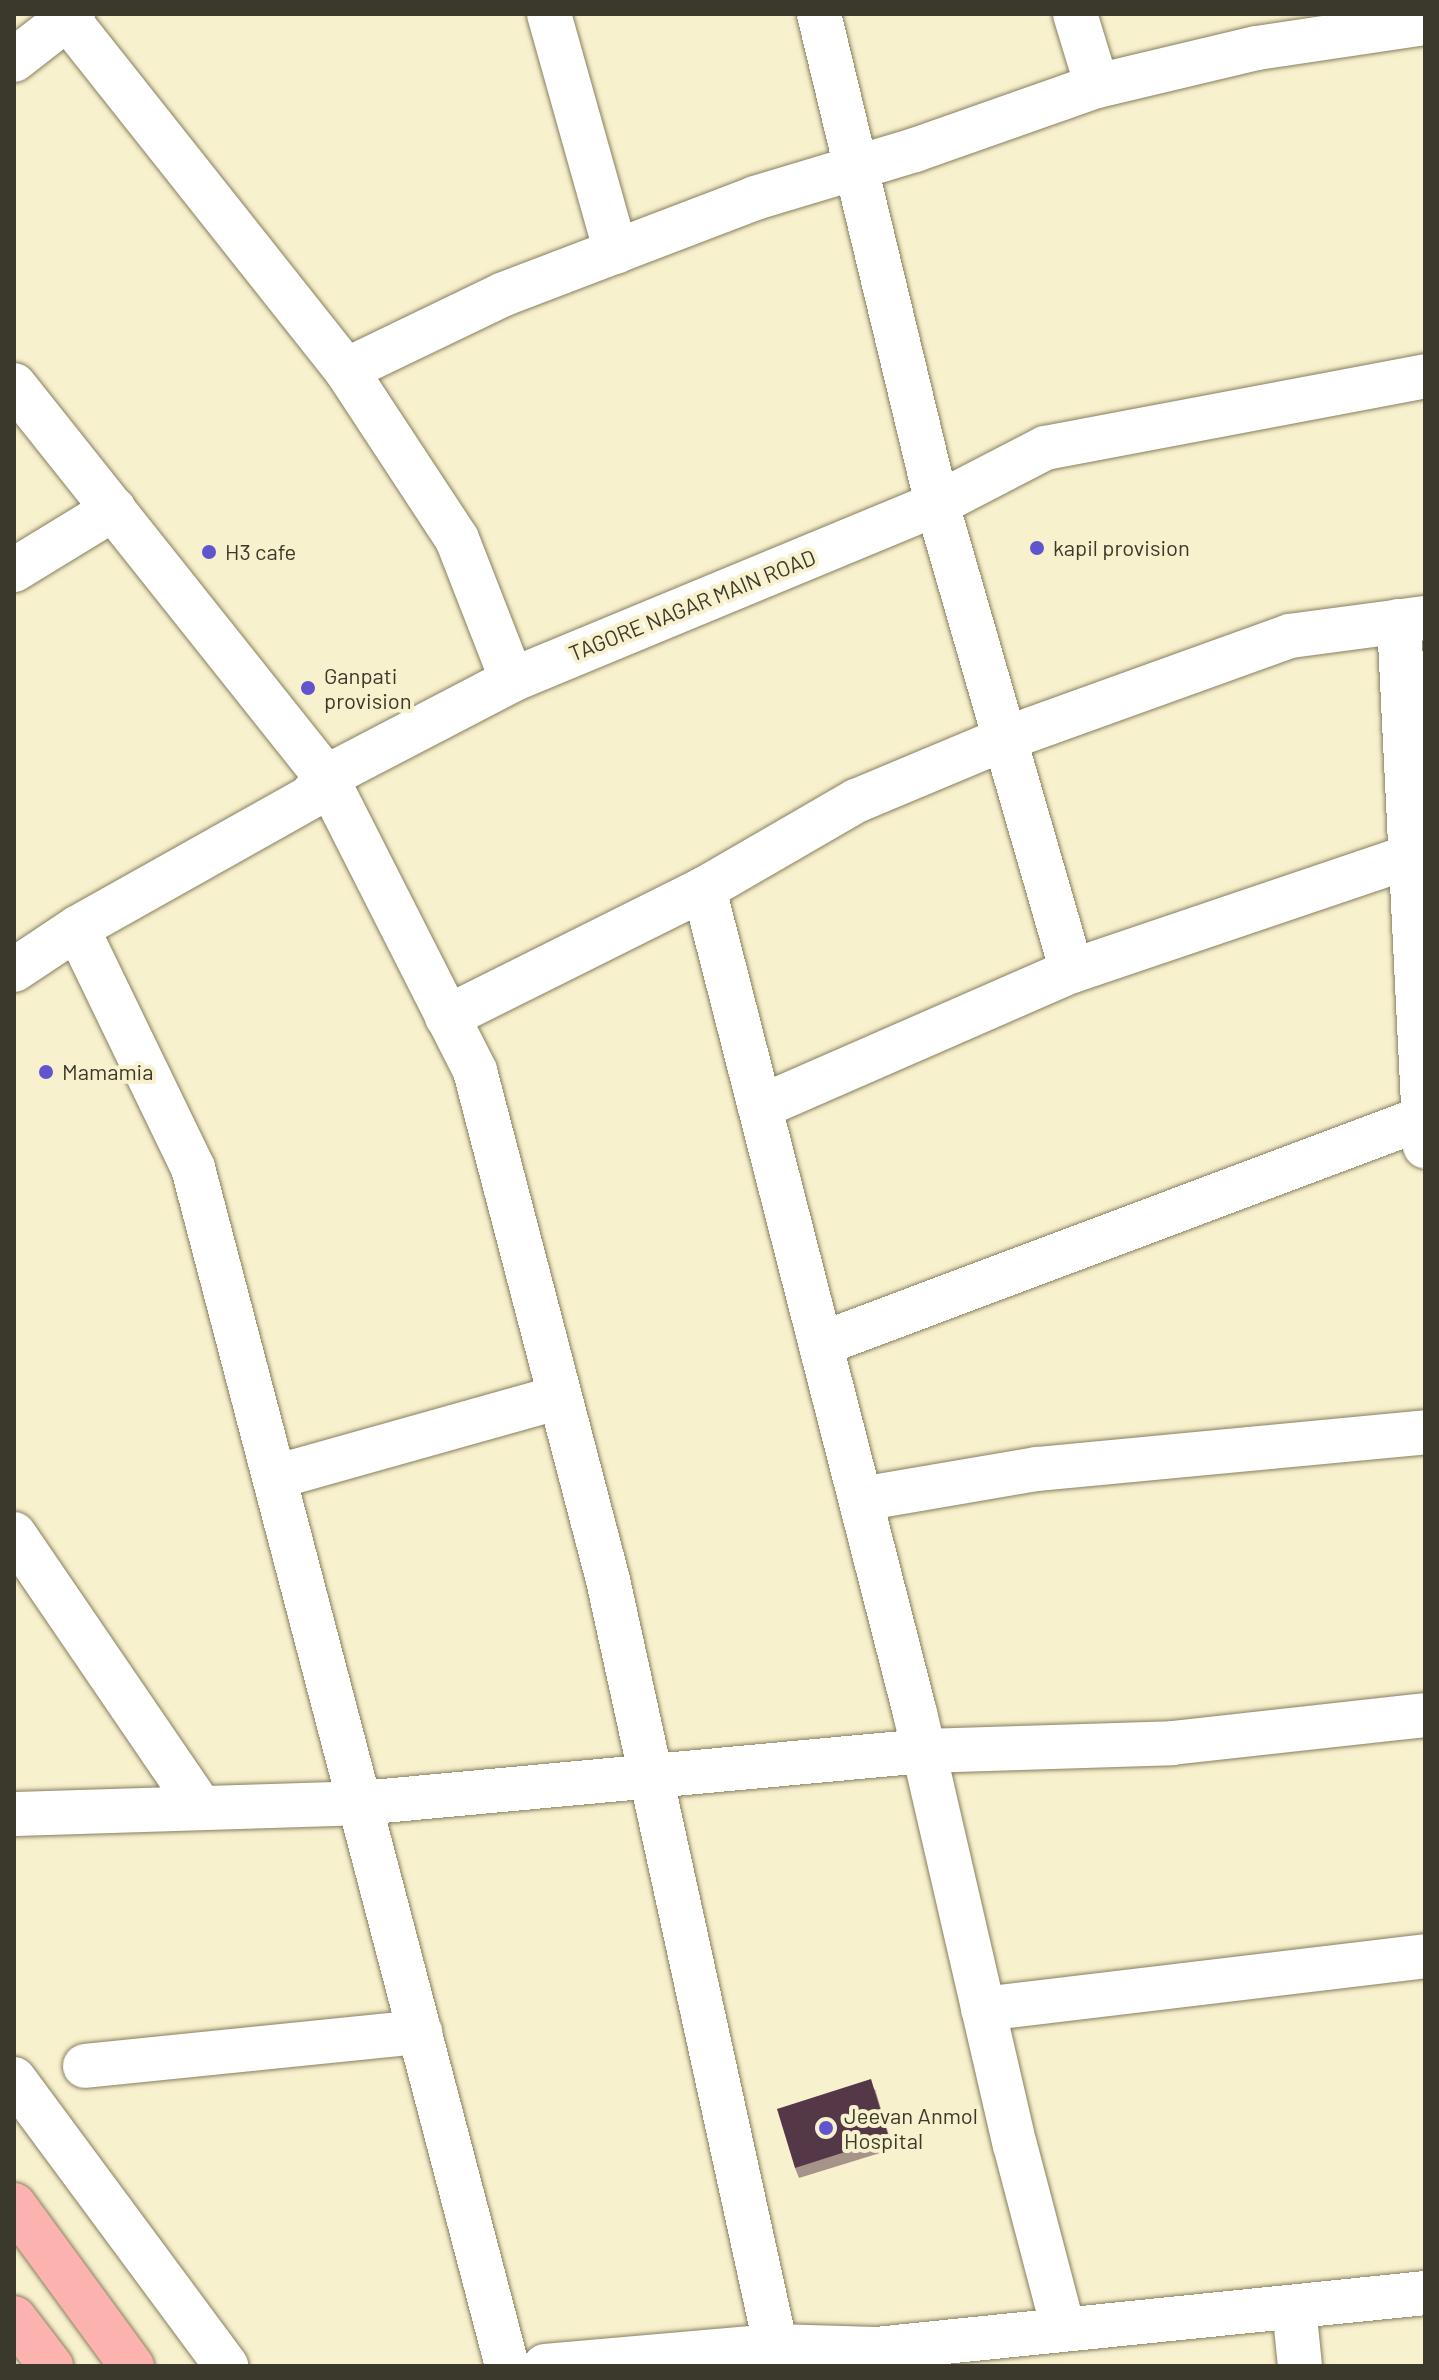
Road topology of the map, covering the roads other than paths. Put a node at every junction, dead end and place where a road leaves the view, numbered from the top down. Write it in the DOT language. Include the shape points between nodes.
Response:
graph roads {
  1 [pos="549,14"];
  2 [pos="819,14"];
  3 [pos="1075,14"];
  4 [pos="70,16"];
  5 [pos="1425,23"];
  6 [pos="1350,24"];
  7 [pos="14,60"];
  8 [pos="1097,86"];
  9 [pos="858,167"];
  10 [pos="616,252"];
  11 [pos="346,370"];
  12 [pos="1425,376"];
  13 [pos="14,385"];
  14 [pos="937,504"];
  15 [pos="114,509"];
  16 [pos="14,570"];
  17 [pos="1412,620"];
  18 [pos="512,680"];
  19 [pos="1004,739"];
  20 [pos="326,777"];
  21 [pos="1411,856"];
  22 [pos="704,889"];
  23 [pos="77,928"];
  24 [pos="14,970"];
  25 [pos="1072,971"];
  26 [pos="447,1017"];
  27 [pos="760,1107"];
  28 [pos="1424,1134"];
  29 [pos="821,1344"];
  30 [pos="560,1397"];
  31 [pos="1425,1432"];
  32 [pos="275,1477"];
  33 [pos="861,1499"];
  34 [pos="14,1534"];
  35 [pos="1425,1715"];
  36 [pos="924,1751"];
  37 [pos="651,1777"];
  38 [pos="361,1803"];
  39 [pos="200,1807"];
  40 [pos="14,1814"];
  41 [pos="1425,1956"];
  42 [pos="983,2009"];
  43 [pos="420,2032"];
  44 [pos="85,2066"];
  45 [pos="14,2079"];
  46 [pos="14,2205"];
  47 [pos="1425,2293"];
  48 [pos="1294,2307"];
  49 [pos="14,2318"];
  50 [pos="1063,2328"];
  51 [pos="777,2356"];
  52 [pos="51,2366"];
  53 [pos="132,2366"];
  54 [pos="226,2366"];
  55 [pos="507,2366"];
  56 [pos="545,2366"];
  57 [pos="1300,2366"];
  1 -- 10 [label="street"];
  2 -- 9 [label="street"];
  3 -- 8 [label="street"];
  4 -- 7 [label="street"];
  4 -- 11 [label="street"];
  5 -- 6 [label="street"];
  6 -- 8 [label="street"];
  8 -- 9 [label="street"];
  9 -- 10 [label="street" via="755,198"];
  9 -- 14 [label="street"];
  10 -- 11 [label="street" via="504,294"];
  11 -- 18 [label="street" via="457,539"];
  12 -- 14 [label="street, TAGORE NAGAR MAIN ROAD" via="1045,448"];
  13 -- 15 [label="street"];
  14 -- 18 [label="street, TAGORE NAGAR MAIN ROAD"];
  14 -- 19 [label="street"];
  15 -- 16 [label="street"];
  15 -- 20 [label="street"];
  17 -- 19 [label="street" via="1290,636"];
  17 -- 21 [label="street"];
  18 -- 20 [label="street, TAGORE NAGAR MAIN ROAD"];
  19 -- 22 [label="street" via="856,801"];
  19 -- 25 [label="street"];
  20 -- 23 [label="street, TAGORE NAGAR MAIN ROAD" via="310,797"];
  20 -- 26 [label="street"];
  21 -- 25 [label="street"];
  21 -- 28 [label="street"];
  22 -- 26 [label="street"];
  22 -- 27 [label="street"];
  23 -- 24 [label="street, TAGORE NAGAR MAIN ROAD"];
  23 -- 32 [label="street" via="193,1168"];
  25 -- 27 [label="street"];
  26 -- 30 [label="street" via="475,1071"];
  27 -- 29 [label="street"];
  28 -- 29 [label="street"];
  29 -- 33 [label="street"];
  30 -- 32 [label="street"];
  30 -- 37 [label="street" via="608,1580"];
  31 -- 33 [label="street" via="1037,1469"];
  32 -- 38 [label="street"];
  33 -- 36 [label="street"];
  34 -- 39 [label="street"];
  35 -- 36 [label="street" via="1172,1743"];
  36 -- 37 [label="street"];
  36 -- 42 [label="street"];
  37 -- 38 [label="street"];
  37 -- 51 [label="street"];
  38 -- 39 [label="street"];
  38 -- 43 [label="street"];
  39 -- 40 [label="street"];
  41 -- 42 [label="street"];
  42 -- 50 [label="street"];
  43 -- 44 [label="street"];
  43 -- 55 [label="street"];
  45 -- 54 [label="street"];
  46 -- 53 [label="highway"];
  47 -- 48 [label="street"];
  48 -- 50 [label="street"];
  48 -- 57 [label="street"];
  49 -- 52 [label="highway"];
  50 -- 51 [label="street"];
  51 -- 56 [label="street"];
}
